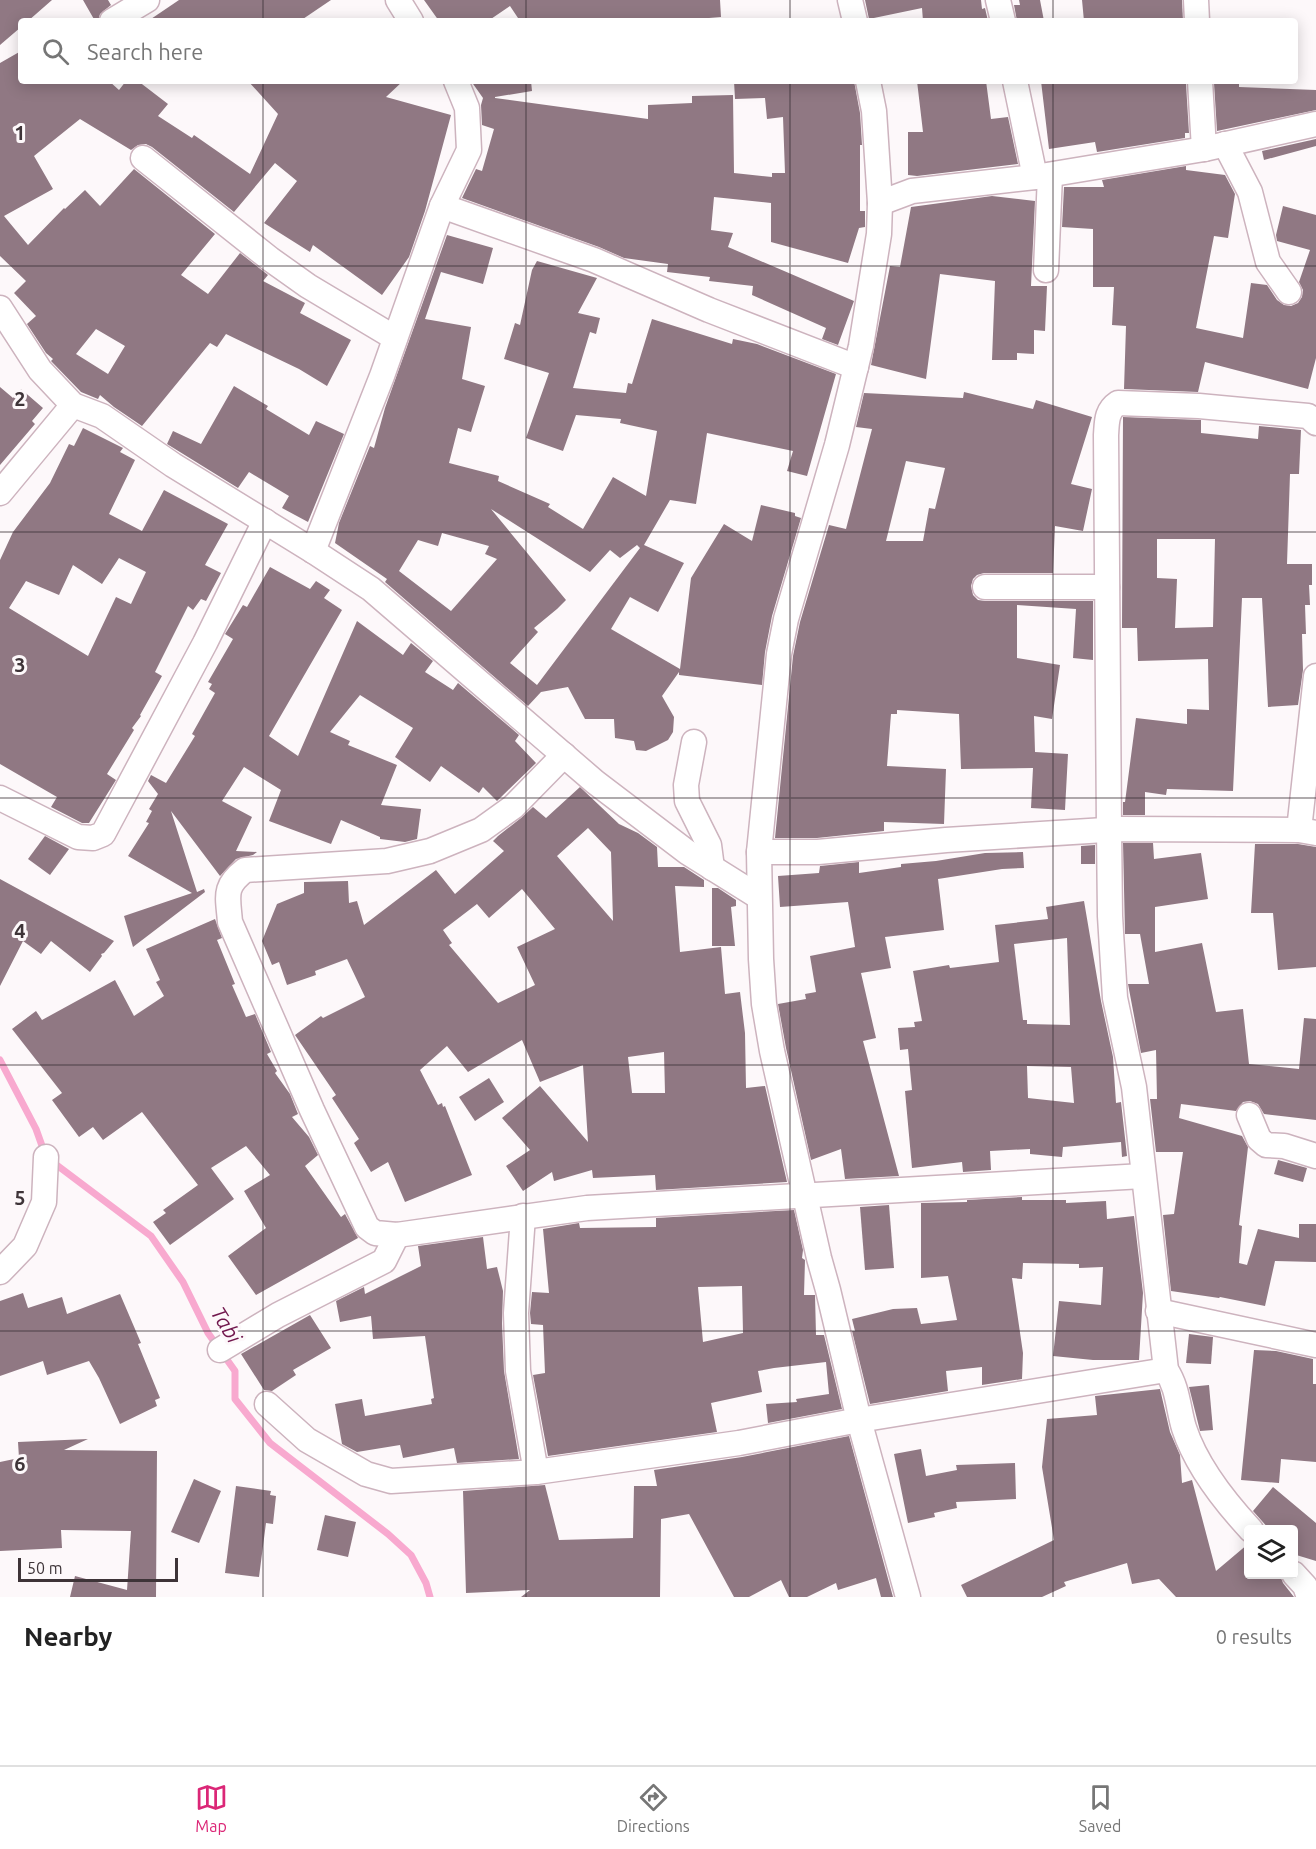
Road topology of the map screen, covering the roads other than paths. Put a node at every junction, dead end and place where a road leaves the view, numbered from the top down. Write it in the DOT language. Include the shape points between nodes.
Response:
graph roads {
  1 [pos="147,0"];
  2 [pos="398,0"];
  3 [pos="850,0"];
  4 [pos="998,0"];
  5 [pos="1196,0"];
  6 [pos="117,18"];
  7 [pos="409,18"];
  8 [pos="854,18"];
  9 [pos="1002,18"];
  10 [pos="1197,18"];
  11 [pos="457,84"];
  12 [pos="869,84"];
  13 [pos="1016,84"];
  14 [pos="1201,84"];
  15 [pos="1316,124"];
  16 [pos="1215,147"];
  17 [pos="142,158"];
  18 [pos="1043,176"];
  19 [pos="880,203"];
  20 [pos="442,206"];
  21 [pos="1047,270"];
  22 [pos="1289,292"];
  23 [pos="0,308"];
  24 [pos="395,338"];
  25 [pos="856,367"];
  26 [pos="73,405"];
  27 [pos="1316,423"];
  28 [pos="0,493"];
  29 [pos="265,521"];
  30 [pos="314,550"];
  31 [pos="985,587"];
  32 [pos="1107,587"];
  33 [pos="1316,676"];
  34 [pos="694,742"];
  35 [pos="564,755"];
  36 [pos="0,798"];
  37 [pos="1108,830"];
  38 [pos="1307,831"];
  39 [pos="759,852"];
  40 [pos="712,867"];
  41 [pos="759,897"];
  42 [pos="1249,1115"];
  43 [pos="1316,1155"];
  44 [pos="46,1157"];
  45 [pos="1143,1176"];
  46 [pos="805,1196"];
  47 [pos="523,1216"];
  48 [pos="398,1234"];
  49 [pos="0,1272"];
  50 [pos="1158,1311"];
  51 [pos="1316,1345"];
  52 [pos="220,1350"];
  53 [pos="1166,1370"];
  54 [pos="267,1404"];
  55 [pos="859,1420"];
  56 [pos="536,1472"];
  57 [pos="1247,1525"];
  58 [pos="1298,1579"];
  59 [pos="908,1597"];
  60 [pos="1310,1597"];
  1 -- 6 [label="street"];
  2 -- 7 [label="street"];
  3 -- 8 [label="street"];
  4 -- 9 [label="street"];
  5 -- 10 [label="street"];
  11 -- 20 [label="street" via="467,108 469,150"];
  12 -- 19 [label="street"];
  13 -- 18 [label="street"];
  14 -- 16 [label="street"];
  15 -- 16 [label="street"];
  16 -- 18 [label="street"];
  16 -- 22 [label="street" via="1250,192 1269,262"];
  17 -- 24 [label="street" via="270,259"];
  18 -- 19 [label="street" via="912,191"];
  18 -- 21 [label="street"];
  19 -- 25 [label="street" via="879,234"];
  20 -- 24 [label="street"];
  20 -- 25 [label="street" via="594,260 708,310"];
  23 -- 26 [label="street" via="40,370"];
  24 -- 30 [label="street"];
  25 -- 39 [label="street" via="779,654"];
  26 -- 28 [label="street"];
  26 -- 29 [label="street" via="102,416"];
  27 -- 32 [label="street" via="1308,416 1199,406 1119,404 1111,408 1106,435"];
  29 -- 30 [label="street"];
  29 -- 36 [label="street" via="103,834 78,837"];
  30 -- 35 [label="street" via="371,589"];
  31 -- 32 [label="street"];
  32 -- 37 [label="street"];
  33 -- 38 [label="street"];
  34 -- 40 [label="street" via="687,801 709,845"];
  35 -- 40 [label="street" via="638,815"];
  35 -- 48 [label="street" via="513,807 481,830 430,851 387,861 245,870 232,880 228,894 230,922 312,1110 367,1227 375,1233"];
  37 -- 38 [label="street"];
  37 -- 39 [label="street" via="818,852"];
  37 -- 45 [label="street" via="1115,998 1134,1088"];
  39 -- 41 [label="street"];
  40 -- 41 [label="street"];
  41 -- 46 [label="street" via="768,1028"];
  42 -- 43 [label="street" via="1258,1139 1266,1145"];
  44 -- 49 [label="street" via="44,1202 25,1246"];
  45 -- 46 [label="street"];
  45 -- 50 [label="street"];
  46 -- 47 [label="street" via="587,1208"];
  46 -- 55 [label="street"];
  47 -- 48 [label="street"];
  47 -- 56 [label="street" via="516,1313 518,1371"];
  48 -- 52 [label="street" via="384,1261 278,1315"];
  50 -- 51 [label="street"];
  50 -- 53 [label="street"];
  53 -- 55 [label="street"];
  53 -- 57 [label="street" via="1173,1381 1184,1428 1201,1463"];
  54 -- 56 [label="street" via="307,1440 366,1474 391,1481"];
  55 -- 56 [label="street" via="739,1443"];
  55 -- 59 [label="street"];
  58 -- 60 [label="street"];
}
